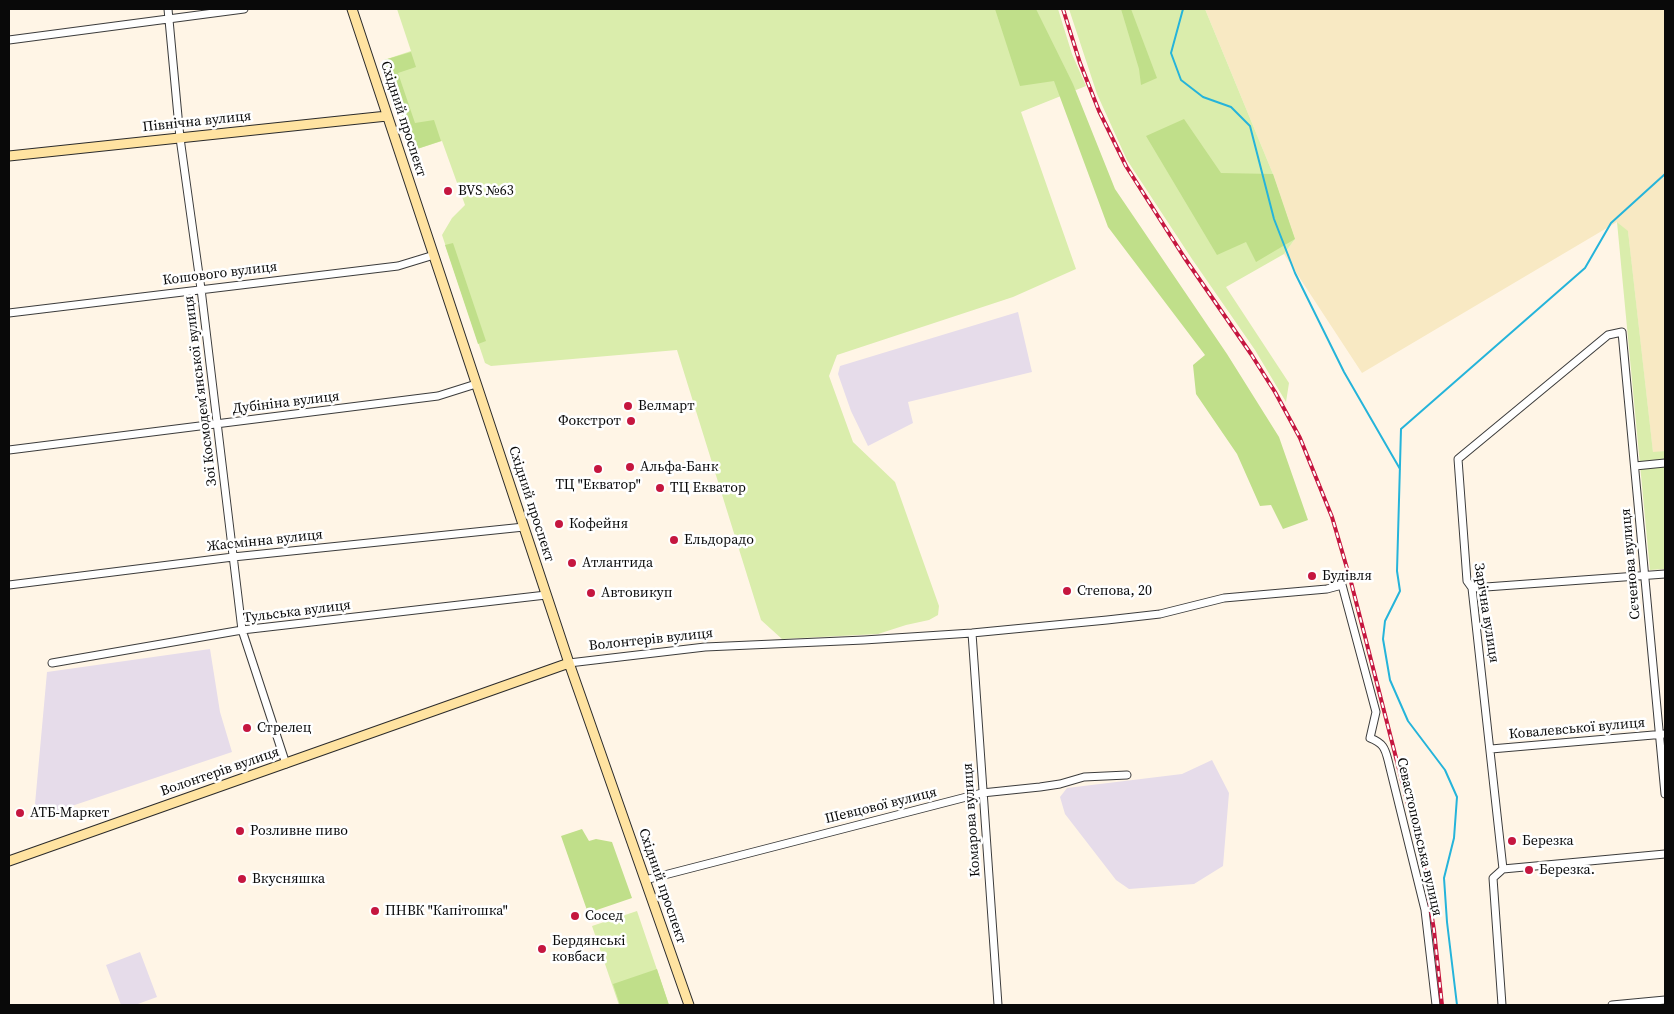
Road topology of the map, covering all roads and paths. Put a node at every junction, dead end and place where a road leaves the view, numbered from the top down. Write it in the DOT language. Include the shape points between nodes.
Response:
graph roads {
  1 [pos="168,9"];
  2 [pos="244,9"];
  3 [pos="352,9"];
  4 [pos="169,20"];
  5 [pos="9,40"];
  6 [pos="387,116"];
  7 [pos="180,138"];
  8 [pos="9,156"];
  9 [pos="434,255"];
  10 [pos="201,289"];
  11 [pos="9,313"];
  12 [pos="1622,332"];
  13 [pos="476,384"];
  14 [pos="218,424"];
  15 [pos="9,450"];
  16 [pos="1665,463"];
  17 [pos="1635,466"];
  18 [pos="524,527"];
  19 [pos="234,557"];
  20 [pos="1665,574"];
  21 [pos="1645,575"];
  22 [pos="9,585"];
  23 [pos="1472,588"];
  24 [pos="1327,589"];
  25 [pos="546,595"];
  26 [pos="242,630"];
  27 [pos="972,632"];
  28 [pos="52,663"];
  29 [pos="569,663"];
  30 [pos="1662,734"];
  31 [pos="1491,749"];
  32 [pos="286,764"];
  33 [pos="1126,775"];
  34 [pos="982,793"];
  35 [pos="1665,794"];
  36 [pos="1665,854"];
  37 [pos="9,861"];
  38 [pos="1504,869"];
  39 [pos="645,880"];
  40 [pos="1665,1000"];
  41 [pos="689,1005"];
  42 [pos="998,1005"];
  43 [pos="1436,1005"];
  44 [pos="1502,1005"];
  45 [pos="1612,1005"];
  1 -- 4 [label="street, Зої Космодем’янської вулиця"];
  2 -- 4 [label="street"];
  3 -- 6 [label="main road, Східний проспект"];
  4 -- 5 [label="street"];
  4 -- 7 [label="street, Зої Космодем’янської вулиця"];
  6 -- 7 [label="main road, Північна вулиця"];
  6 -- 9 [label="main road, Східний проспект"];
  7 -- 8 [label="main road, Північна вулиця"];
  7 -- 10 [label="street, Зої Космодем’янської вулиця"];
  9 -- 10 [label="street, Кошового вулиця" via="398,266"];
  9 -- 13 [label="main road, Східний проспект"];
  10 -- 11 [label="street, Кошового вулиця"];
  10 -- 14 [label="street, Зої Космодем’янської вулиця"];
  12 -- 17 [label="street, Сєченова вулиця"];
  12 -- 23 [label="street, Зарічна вулиця" via="1608,335 1458,459 1467,581"];
  13 -- 14 [label="street, Дубініна вулиця" via="438,396"];
  13 -- 18 [label="main road, Східний проспект"];
  14 -- 15 [label="street, Дубініна вулиця"];
  14 -- 19 [label="street, Зої Космодем’янської вулиця"];
  16 -- 17 [label="street"];
  17 -- 21 [label="street, Сєченова вулиця"];
  18 -- 19 [label="street, Жасмінна вулиця"];
  18 -- 25 [label="main road, Східний проспект"];
  19 -- 22 [label="street, Жасмінна вулиця"];
  19 -- 26 [label="street, Зої Космодем’янської вулиця"];
  20 -- 21 [label="street"];
  21 -- 23 [label="street"];
  21 -- 30 [label="street, Сєченова вулиця"];
  23 -- 31 [label="street, Зарічна вулиця"];
  24 -- 27 [label="street, Волонтерів вулиця" via="1224,598 1160,614"];
  24 -- 43 [label="street, Севастопольська вулиця" via="1342,584 1374,703 1376,712 1370,738 1384,746 1388,760 1425,910"];
  25 -- 26 [label="street, Тульська вулиця"];
  25 -- 29 [label="main road, Східний проспект"];
  26 -- 28 [label="street, Тульська вулиця"];
  26 -- 32 [label="street, Зої Космодем’янської вулиця"];
  27 -- 29 [label="street, Волонтерів вулиця" via="705,647"];
  27 -- 34 [label="street, Комарова вулиця"];
  29 -- 32 [label="main road, Волонтерів вулиця"];
  29 -- 39 [label="main road, Східний проспект"];
  30 -- 31 [label="street, Ковалевської вулиця"];
  30 -- 35 [label="street, Сєченова вулиця"];
  31 -- 38 [label="street, Зарічна вулиця"];
  32 -- 37 [label="main road, Волонтерів вулиця"];
  33 -- 34 [label="street, Шевцової вулиця" via="1084,777 1060,784"];
  34 -- 39 [label="street, Шевцової вулиця"];
  34 -- 42 [label="street, Комарова вулиця"];
  36 -- 38 [label="street"];
  38 -- 44 [label="street" via="1493,878"];
  39 -- 41 [label="main road, Східний проспект"];
  40 -- 45 [label="street"];
}
